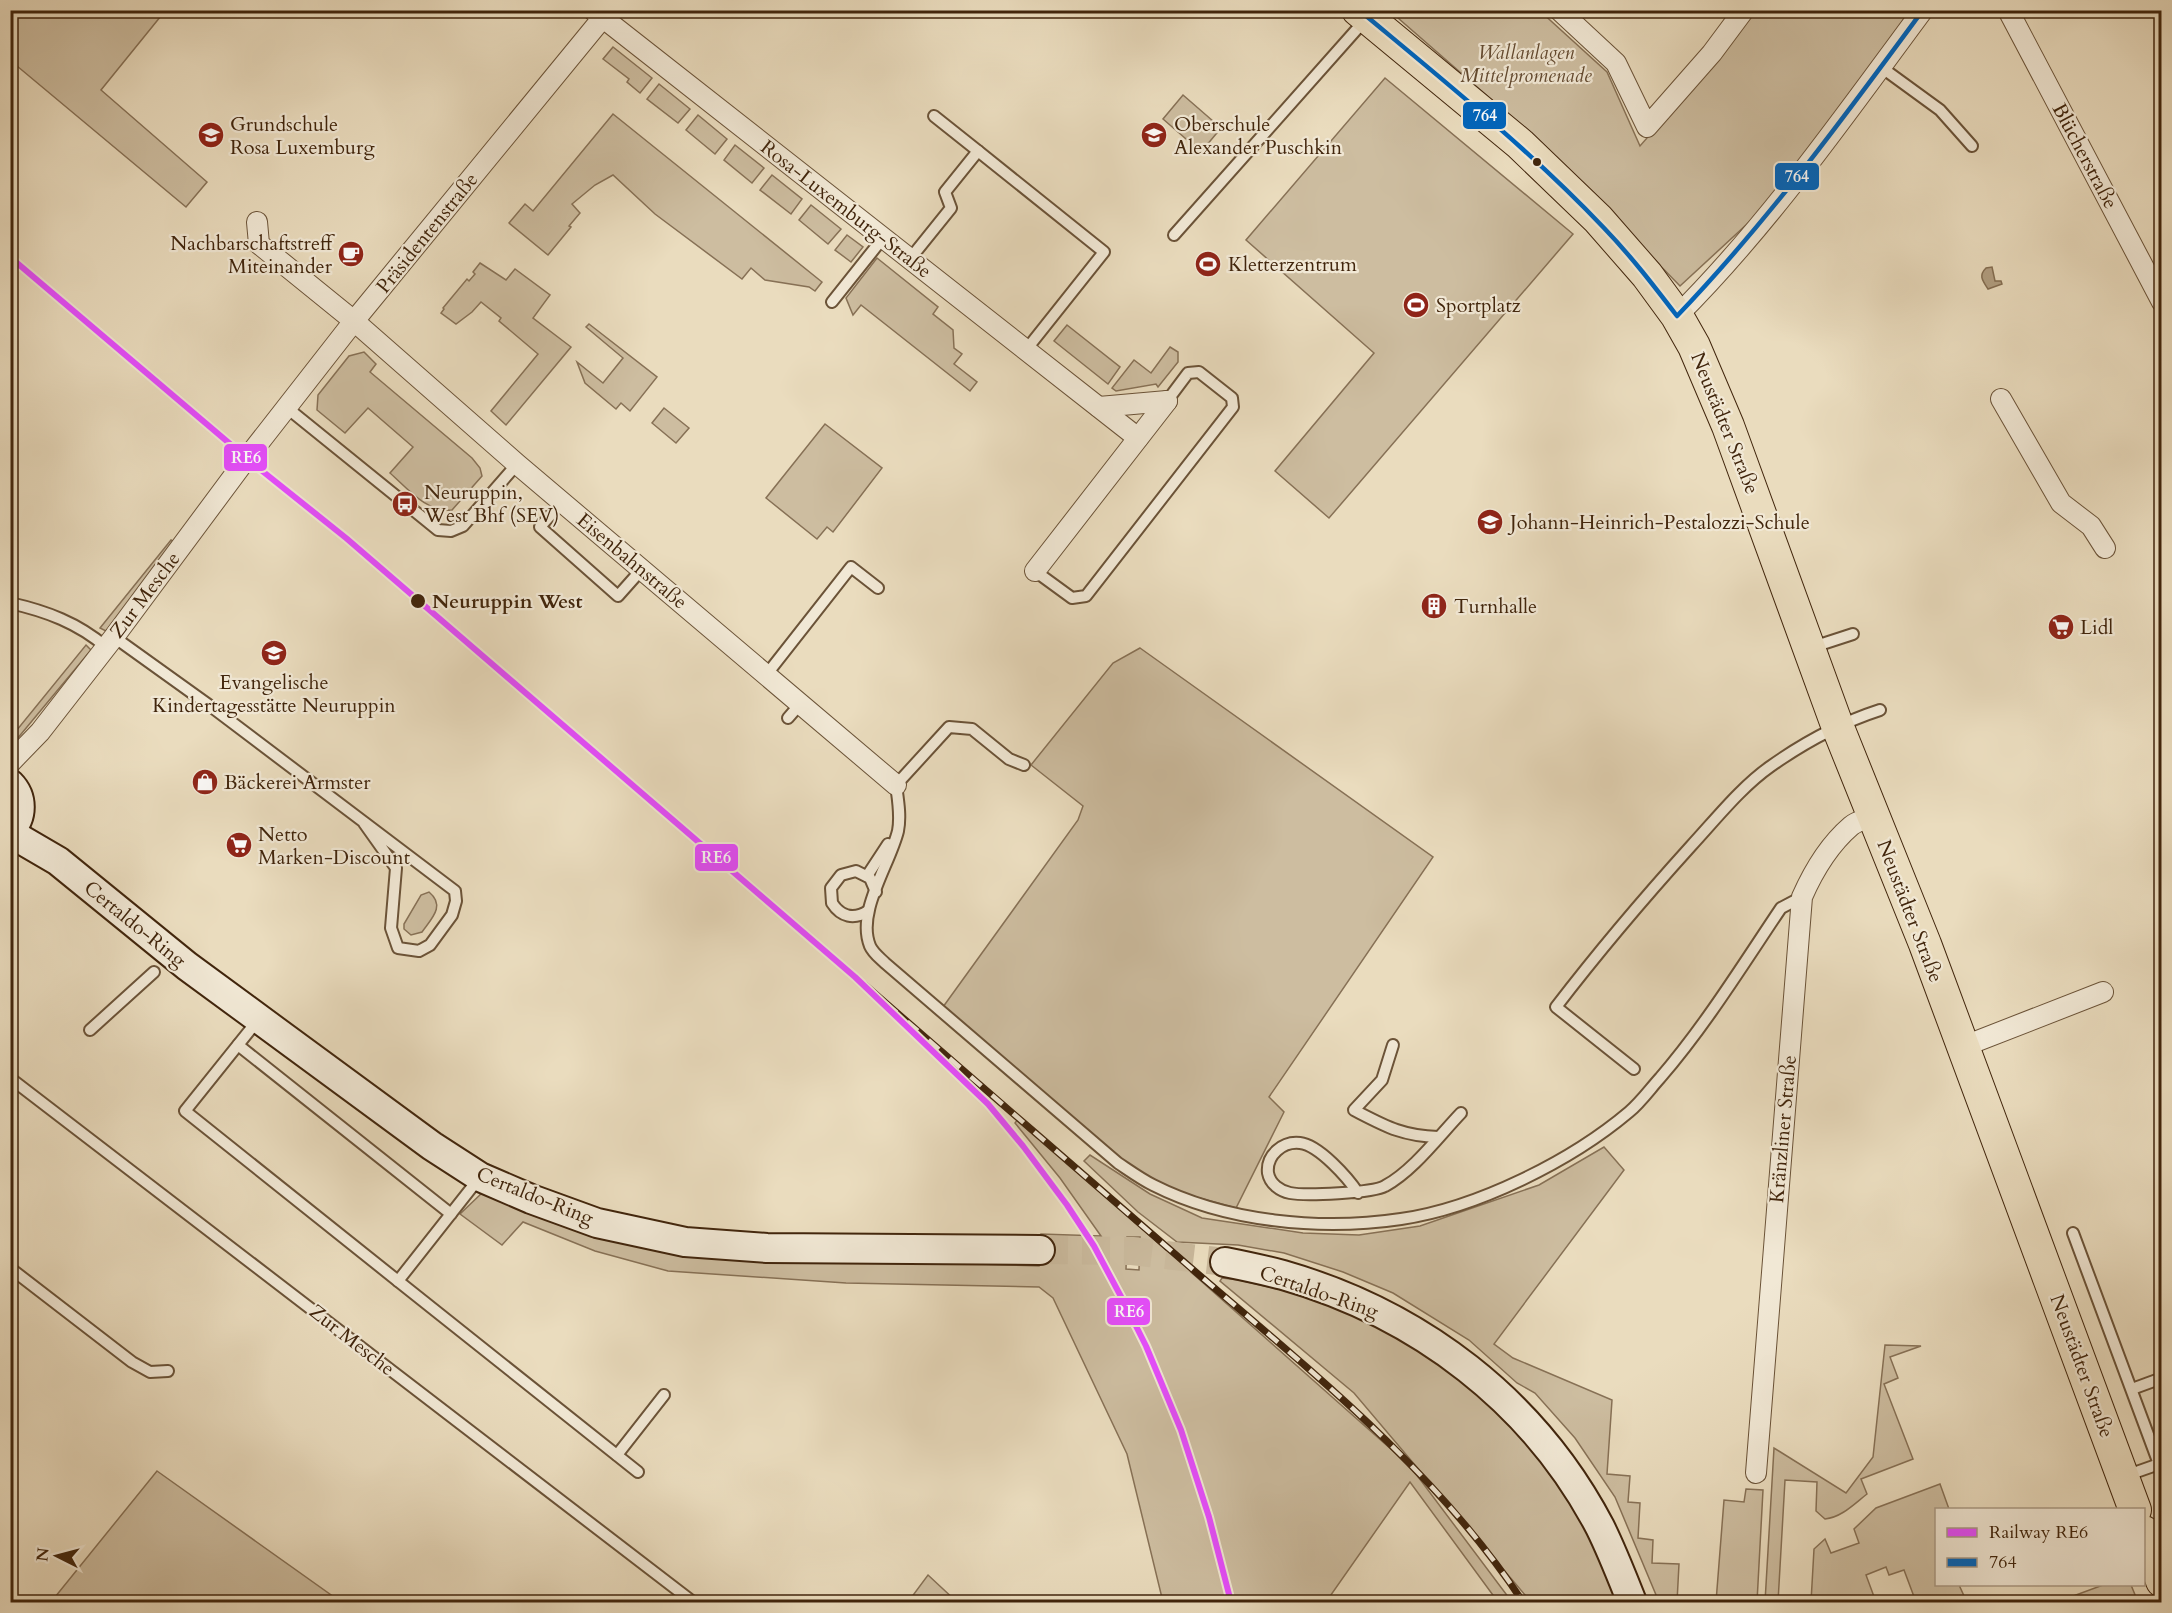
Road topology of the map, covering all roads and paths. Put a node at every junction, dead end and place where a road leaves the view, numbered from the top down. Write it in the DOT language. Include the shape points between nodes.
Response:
graph roads {
  1 [pos="1559,10"];
  2 [pos="1744,10"];
  3 [pos="1923,10"];
  4 [pos="2008,10"];
  5 [pos="602,13"];
  6 [pos="1363,14"];
  7 [pos="1881,67"];
  8 [pos="934,117"];
  9 [pos="1972,147"];
  10 [pos="978,151"];
  11 [pos="257,222"];
  12 [pos="1174,235"];
  13 [pos="883,238"];
  14 [pos="910,259"];
  15 [pos="832,302"];
  16 [pos="2162,302"];
  17 [pos="1677,316"];
  18 [pos="354,321"];
  19 [pos="1026,350"];
  20 [pos="2001,399"];
  21 [pos="1167,401"];
  22 [pos="286,407"];
  23 [pos="1099,407"];
  24 [pos="1138,438"];
  25 [pos="247,458"];
  26 [pos="517,464"];
  27 [pos="562,502"];
  28 [pos="2105,548"];
  29 [pos="642,569"];
  30 [pos="1035,571"];
  31 [pos="878,588"];
  32 [pos="10,603"];
  33 [pos="1853,634"];
  34 [pos="110,642"];
  35 [pos="1810,648"];
  36 [pos="767,674"];
  37 [pos="1880,710"];
  38 [pos="1837,725"];
  39 [pos="1024,765"];
  40 [pos="12,778"];
  41 [pos="896,785"];
  42 [pos="1873,816"];
  43 [pos="364,823"];
  44 [pos="13,827"];
  45 [pos="898,830"];
  46 [pos="867,876"];
  47 [pos="876,892"];
  48 [pos="1802,897"];
  49 [pos="868,911"];
  50 [pos="154,972"];
  51 [pos="2103,992"];
  52 [pos="258,1020"];
  53 [pos="90,1030"];
  54 [pos="238,1045"];
  55 [pos="1393,1045"];
  56 [pos="1962,1047"];
  57 [pos="1634,1069"];
  58 [pos="10,1078"];
  59 [pos="1461,1113"];
  60 [pos="1438,1137"];
  61 [pos="480,1177"];
  62 [pos="1358,1193"];
  63 [pos="451,1214"];
  64 [pos="2073,1233"];
  65 [pos="1040,1250"];
  66 [pos="1225,1262"];
  67 [pos="10,1268"];
  68 [pos="398,1281"];
  69 [pos="168,1371"];
  70 [pos="2162,1378"];
  71 [pos="2132,1389"];
  72 [pos="664,1395"];
  73 [pos="617,1455"];
  74 [pos="2160,1463"];
  75 [pos="638,1472"];
  76 [pos="1756,1473"];
  77 [pos="2123,1477"];
  78 [pos="2135,1508"];
  79 [pos="2145,1535"];
  80 [pos="2162,1581"];
  81 [pos="693,1602"];
  82 [pos="1632,1602"];
  1 -- 2 [label="street" via="1616,63 1647,128"];
  3 -- 7 [label="street"];
  4 -- 16 [label="street, Blücherstraße"];
  5 -- 13 [label="street, Rosa-Luxemburg-Straße"];
  5 -- 18 [label="street, Präsidentenstraße"];
  6 -- 12 [label="lane"];
  6 -- 17 [label="main road, Neustädter Straße" via="1520,144 1640,267"];
  7 -- 9 [label="lane" via="1940,110"];
  7 -- 17 [label="street" via="1788,191"];
  8 -- 10 [label="lane"];
  10 -- 14 [label="lane" via="945,192 951,208"];
  10 -- 19 [label="lane" via="1104,252"];
  11 -- 18 [label="street, Eisenbahnstraße" via="259,244"];
  13 -- 14 [label="street, Rosa-Luxemburg-Straße"];
  13 -- 15 [label="lane"];
  14 -- 19 [label="street, Rosa-Luxemburg-Straße"];
  17 -- 35 [label="main road, Neustädter Straße" via="1728,426"];
  18 -- 22 [label="street, Präsidentenstraße"];
  18 -- 26 [label="street, Eisenbahnstraße"];
  19 -- 23 [label="street, Rosa-Luxemburg-Straße"];
  20 -- 28 [label="street" via="2061,504 2091,526"];
  21 -- 23 [label="street"];
  21 -- 24 [label="street"];
  21 -- 30 [label="lane" via="1188,373 1199,372 1232,398 1233,407 1086,596 1072,598"];
  22 -- 25 [label="street, Präsidentenstraße"];
  22 -- 26 [label="lane" via="438,530 463,526"];
  23 -- 24 [label="street, Rosa-Luxemburg-Straße"];
  24 -- 30 [label="street"];
  25 -- 34 [label="street, Zur Mesche"];
  26 -- 27 [label="street, Eisenbahnstraße"];
  27 -- 29 [label="street, Eisenbahnstraße"];
  27 -- 29 [label="lane" via="540,527 618,596"];
  29 -- 36 [label="street, Eisenbahnstraße"];
  31 -- 36 [label="lane" via="851,567"];
  32 -- 34 [label="lane" via="68,620"];
  33 -- 35 [label="lane"];
  34 -- 40 [label="street, Zur Mesche" via="40,732"];
  34 -- 43 [label="lane" via="213,708"];
  35 -- 38 [label="main road, Neustädter Straße"];
  36 -- 41 [label="street, Eisenbahnstraße" via="795,710"];
  37 -- 38 [label="lane"];
  38 -- 42 [label="main road, Neustädter Straße"];
  38 -- 57 [label="lane" via="1769,767 1739,794 1632,913 1556,1007"];
  39 -- 41 [label="lane" via="1009,759 972,729 949,727"];
  40 -- 44 [label="main road" via="21,808"];
  41 -- 45 [label="lane"];
  42 -- 48 [label="street, Kränzliner Straße" via="1852,825 1839,838 1811,877"];
  42 -- 56 [label="main road, Neustädter Straße"];
  43 -- 43 [label="lane" via="455,891 452,915 430,945 419,951 398,948 391,928 396,868"];
  44 -- 52 [label="main road, Certaldo-Ring"];
  45 -- 46 [label="lane"];
  45 -- 47 [label="lane"];
  46 -- 47 [label="lane"];
  46 -- 49 [label="lane" via="856,871 840,875 831,888 831,896 843,915 859,916"];
  47 -- 49 [label="lane"];
  48 -- 49 [label="lane" via="1781,908 1685,1049 1631,1111 1557,1161 1483,1196 1402,1219 1356,1223 1279,1220 1217,1209 1152,1185 1094,1143 877,955 870,946"];
  48 -- 76 [label="street, Kränzliner Straße"];
  50 -- 53 [label="lane"];
  51 -- 56 [label="street"];
  52 -- 54 [label="lane"];
  52 -- 61 [label="main road, Certaldo-Ring"];
  54 -- 63 [label="lane"];
  54 -- 68 [label="lane" via="185,1112"];
  55 -- 60 [label="lane" via="1382,1080 1354,1110 1401,1133"];
  56 -- 77 [label="main road, Neustädter Straße"];
  58 -- 81 [label="lane, Zur Mesche"];
  59 -- 60 [label="lane"];
  60 -- 62 [label="lane" via="1384,1188"];
  61 -- 63 [label="lane"];
  61 -- 65 [label="main road, Certaldo-Ring" via="597,1223 685,1242 767,1248"];
  62 -- 62 [label="lane" via="1291,1194 1280,1190 1268,1177 1271,1157 1291,1143 1304,1144 1349,1180"];
  63 -- 68 [label="lane"];
  64 -- 71 [label="lane"];
  66 -- 82 [label="main road, Certaldo-Ring" via="1283,1275 1356,1301 1419,1333 1478,1375 1540,1438 1576,1487 1600,1527"];
  67 -- 69 [label="lane" via="132,1362 150,1372"];
  68 -- 73 [label="lane"];
  70 -- 71 [label="lane"];
  71 -- 74 [label="lane"];
  72 -- 73 [label="lane"];
  73 -- 75 [label="lane"];
  74 -- 77 [label="lane"];
  77 -- 78 [label="main road, Neustädter Straße"];
  79 -- 80 [label="main road"];
}
